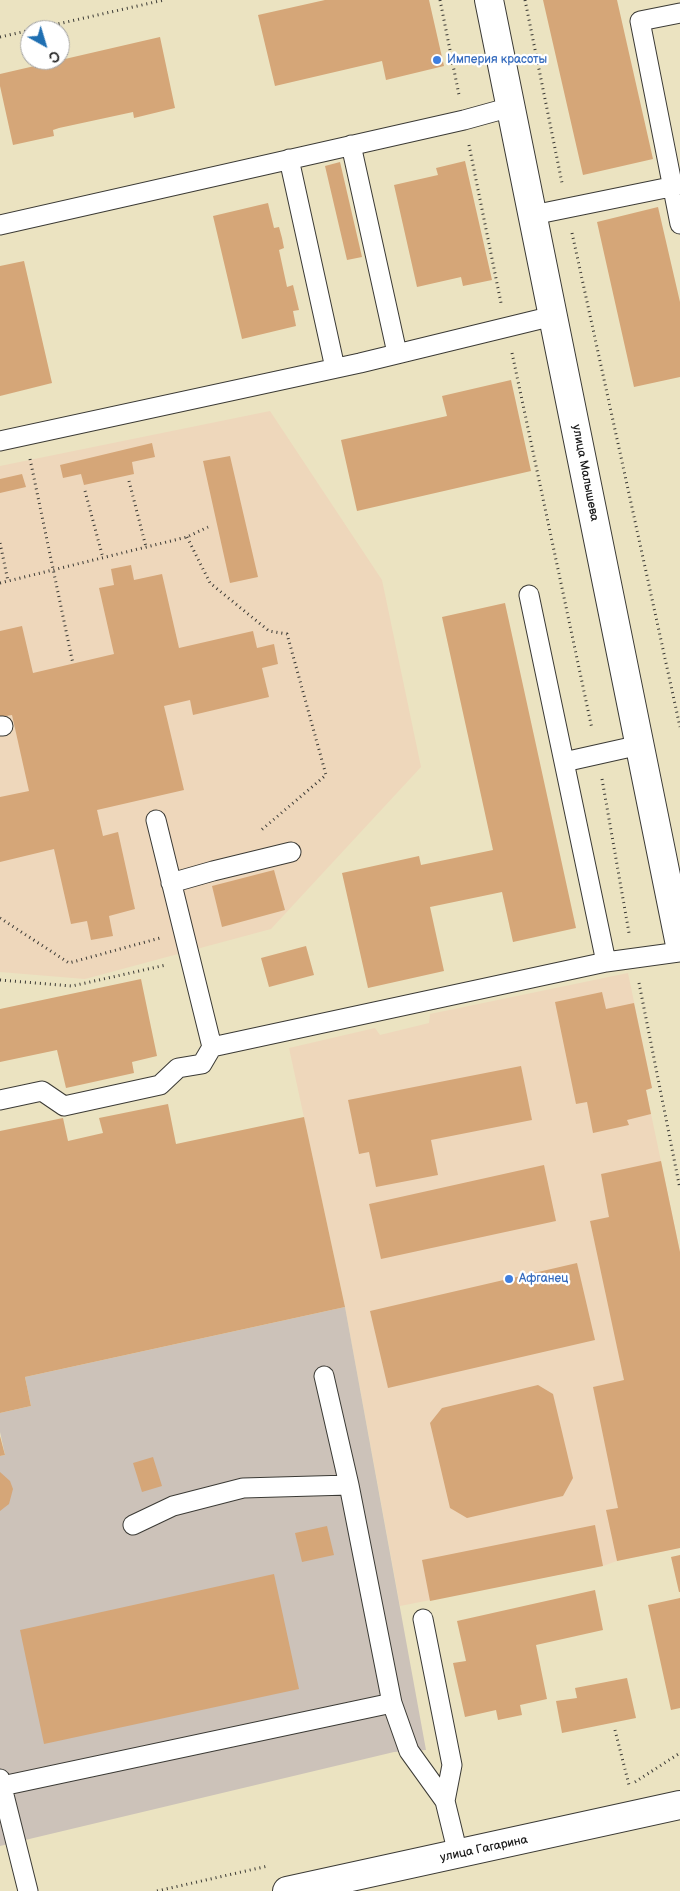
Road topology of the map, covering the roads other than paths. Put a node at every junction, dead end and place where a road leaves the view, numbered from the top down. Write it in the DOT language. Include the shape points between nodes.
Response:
graph roads {
  1 [pos="489,0"];
  2 [pos="680,13"];
  3 [pos="511,107"];
  4 [pos="351,145"];
  5 [pos="288,159"];
  6 [pos="676,186"];
  7 [pos="533,215"];
  8 [pos="680,224"];
  9 [pos="0,225"];
  10 [pos="553,316"];
  11 [pos="397,353"];
  12 [pos="335,368"];
  13 [pos="0,441"];
  14 [pos="529,595"];
  15 [pos="640,745"];
  16 [pos="564,762"];
  17 [pos="156,820"];
  18 [pos="291,852"];
  19 [pos="171,883"];
  20 [pos="680,945"];
  21 [pos="680,952"];
  22 [pos="606,962"];
  23 [pos="212,1047"];
  24 [pos="0,1100"];
  25 [pos="324,1376"];
  26 [pos="349,1485"];
  27 [pos="133,1525"];
  28 [pos="422,1618"];
  29 [pos="392,1703"];
  30 [pos="1,1782"];
  31 [pos="445,1801"];
  32 [pos="680,1805"];
  33 [pos="458,1854"];
  34 [pos="28,1891"];
  35 [pos="287,1891"];
  1 -- 3 [label="street, улица Малышева"];
  2 -- 6 [label="lane" via="640,21"];
  3 -- 4 [label="lane"];
  3 -- 7 [label="street, улица Малышева"];
  4 -- 5 [label="lane"];
  4 -- 11 [label="lane"];
  5 -- 9 [label="lane"];
  5 -- 12 [label="lane"];
  6 -- 7 [label="lane"];
  6 -- 8 [label="lane"];
  7 -- 10 [label="street, улица Малышева"];
  10 -- 11 [label="lane"];
  10 -- 15 [label="street, улица Малышева"];
  11 -- 12 [label="lane"];
  12 -- 13 [label="lane"];
  14 -- 16 [label="lane"];
  15 -- 16 [label="lane"];
  15 -- 20 [label="street, улица Малышева"];
  16 -- 22 [label="lane"];
  17 -- 19 [label="lane"];
  18 -- 19 [label="lane"];
  19 -- 23 [label="lane"];
  21 -- 22 [label="lane"];
  22 -- 23 [label="lane"];
  23 -- 24 [label="lane" via="202,1064 178,1068 160,1085 64,1106 42,1091"];
  25 -- 26 [label="lane"];
  26 -- 27 [label="lane" via="243,1488 173,1506"];
  26 -- 29 [label="lane"];
  28 -- 31 [label="lane" via="452,1765"];
  29 -- 30 [label="lane"];
  29 -- 31 [label="lane" via="409,1751"];
  30 -- 34 [label="lane"];
  31 -- 33 [label="lane"];
  32 -- 33 [label="street, улица Гагарина"];
  33 -- 35 [label="street, улица Гагарина"];
}
